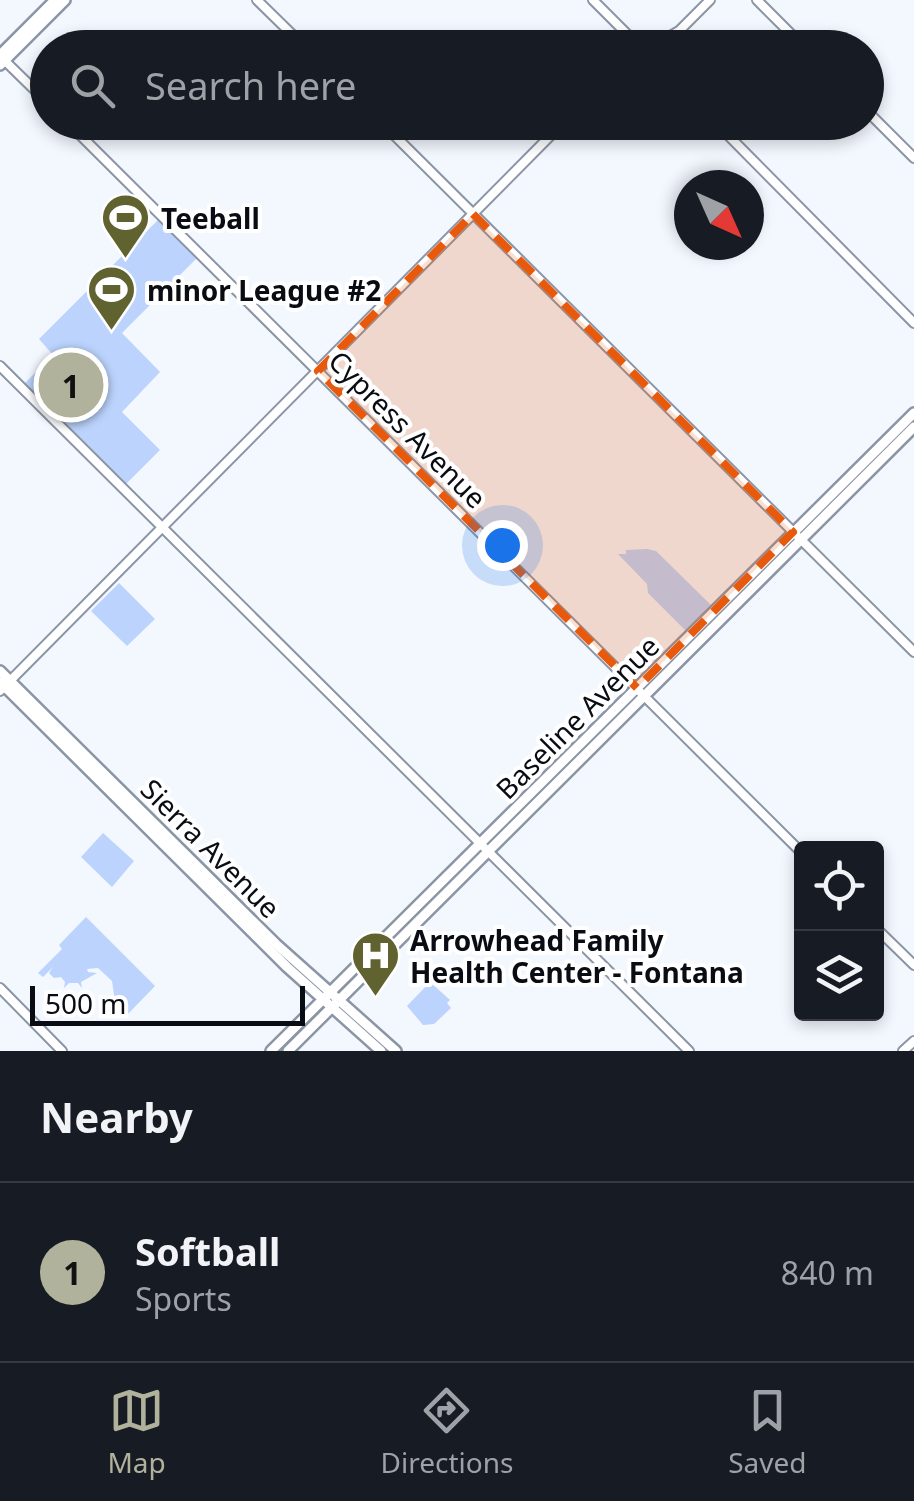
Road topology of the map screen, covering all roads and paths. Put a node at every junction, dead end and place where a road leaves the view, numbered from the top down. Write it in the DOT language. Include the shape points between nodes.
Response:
graph roads {
  1 [pos="55,0"];
  2 [pos="65,0"];
  3 [pos="258,0"];
  4 [pos="593,0"];
  5 [pos="710,0"];
  6 [pos="757,0"];
  7 [pos="32,30"];
  8 [pos="288,30"];
  9 [pos="623,30"];
  10 [pos="680,30"];
  11 [pos="787,30"];
  12 [pos="30,32"];
  13 [pos="1,59"];
  14 [pos="30,86"];
  15 [pos="884,128"];
  16 [pos="85,140"];
  17 [pos="399,140"];
  18 [pos="546,140"];
  19 [pos="733,140"];
  20 [pos="914,158"];
  21 [pos="473,214"];
  22 [pos="914,323"];
  23 [pos="0,366"];
  24 [pos="318,371"];
  25 [pos="914,413"];
  26 [pos="914,427"];
  27 [pos="163,527"];
  28 [pos="796,535"];
  29 [pos="914,652"];
  30 [pos="0,671"];
  31 [pos="4,685"];
  32 [pos="641,692"];
  33 [pos="794,845"];
  34 [pos="484,848"];
  35 [pos="879,931"];
  36 [pos="914,966"];
  37 [pos="0,988"];
  38 [pos="332,999"];
  39 [pos="62,1051"];
  40 [pos="271,1051"];
  41 [pos="288,1051"];
  42 [pos="382,1051"];
  43 [pos="396,1051"];
  44 [pos="689,1051"];
  1 -- 13 [label="main road"];
  2 -- 7 [label="main road"];
  3 -- 8 [label="street"];
  4 -- 9 [label="street"];
  5 -- 10 [label="street"];
  6 -- 11 [label="street"];
  12 -- 13 [label="main road"];
  13 -- 14 [label="street"];
  15 -- 20 [label="street"];
  16 -- 24 [label="street, Cypress Avenue"];
  17 -- 21 [label="street"];
  18 -- 21 [label="street"];
  19 -- 22 [label="street"];
  21 -- 24 [label="street"];
  21 -- 28 [label="street"];
  23 -- 27 [label="street"];
  24 -- 27 [label="street"];
  24 -- 32 [label="street, Cypress Avenue"];
  25 -- 28 [label="main road, Baseline Avenue"];
  26 -- 28 [label="main road, Baseline Avenue"];
  27 -- 31 [label="street"];
  27 -- 34 [label="street"];
  28 -- 29 [label="street"];
  28 -- 32 [label="main road, Baseline Avenue"];
  30 -- 31 [label="main road, Sierra Avenue"];
  31 -- 38 [label="main road, Sierra Avenue" via="287,967"];
  32 -- 33 [label="street, Cypress Avenue"];
  32 -- 34 [label="main road, Baseline Avenue"];
  34 -- 38 [label="main road, Baseline Avenue"];
  34 -- 44 [label="street"];
  35 -- 36 [label="street"];
  37 -- 39 [label="street"];
  38 -- 40 [label="main road, Baseline Avenue"];
  38 -- 41 [label="main road, Baseline Avenue"];
  38 -- 42 [label="main road, Sierra Avenue"];
  38 -- 43 [label="main road, Sierra Avenue"];
}
